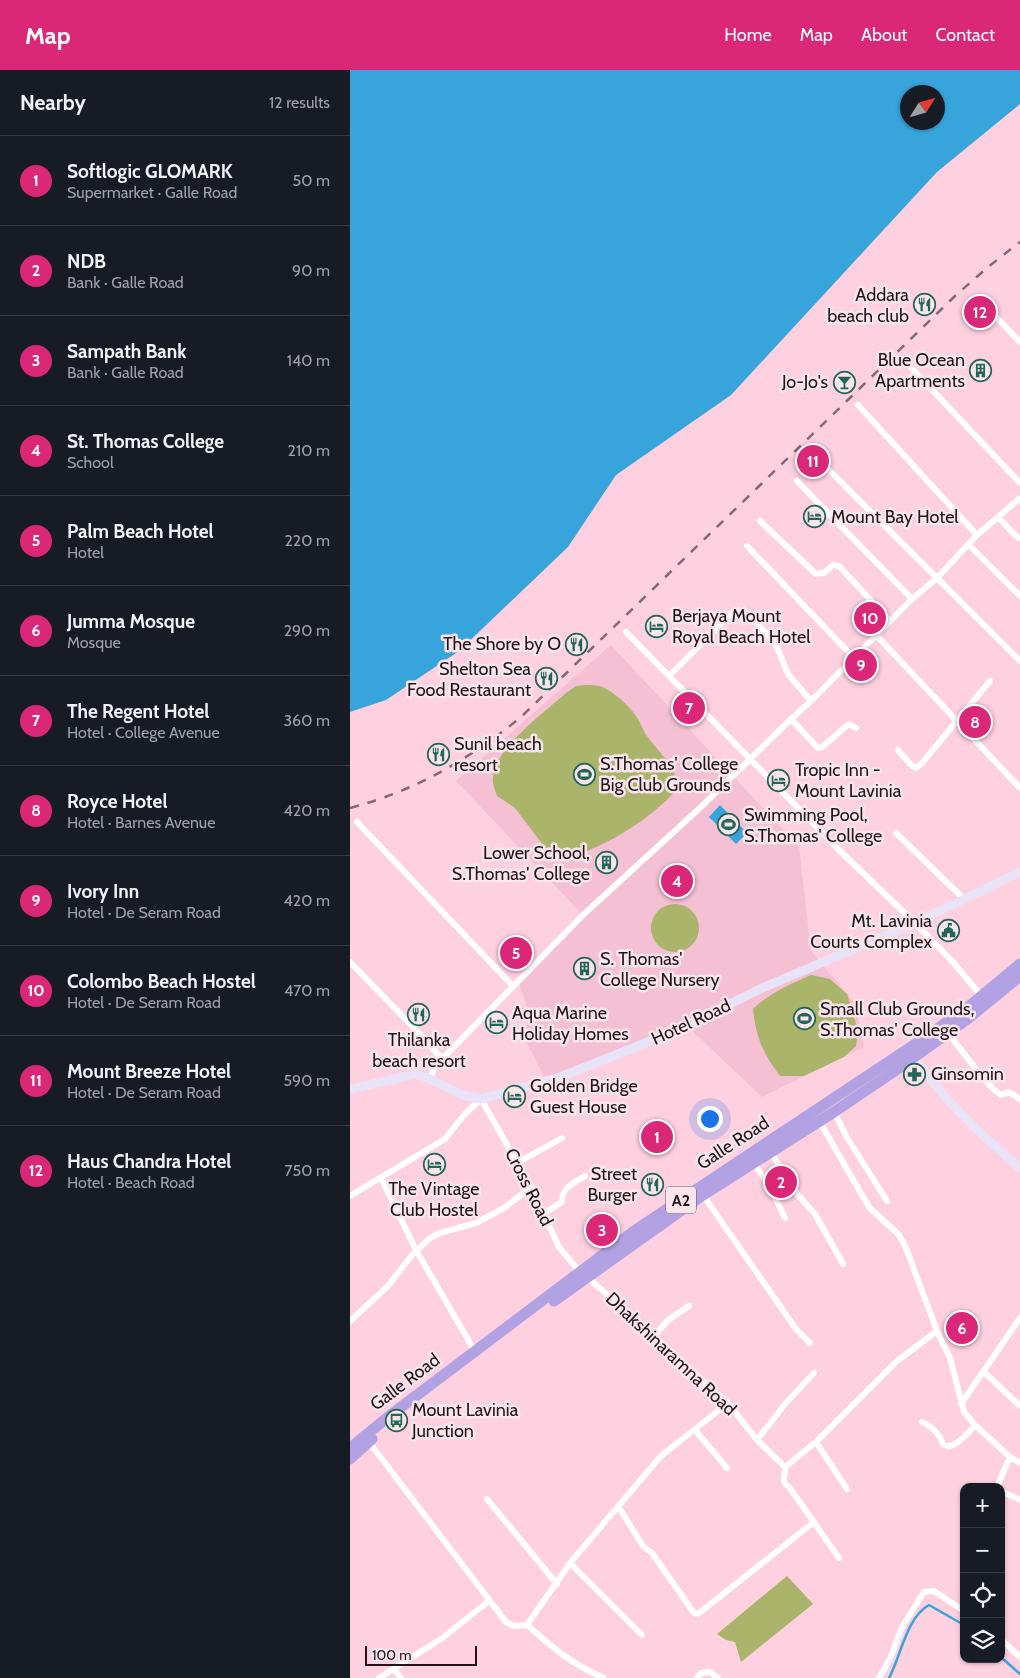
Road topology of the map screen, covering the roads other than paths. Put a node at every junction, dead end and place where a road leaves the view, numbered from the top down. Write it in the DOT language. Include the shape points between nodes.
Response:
graph roads {
  1 [pos="978,298"];
  2 [pos="1020,342"];
  3 [pos="904,360"];
  4 [pos="858,405"];
  5 [pos="830,471"];
  6 [pos="797,481"];
  7 [pos="1020,483"];
  8 [pos="1020,498"];
  9 [pos="998,517"];
  10 [pos="760,521"];
  11 [pos="977,535"];
  12 [pos="1020,538"];
  13 [pos="969,545"];
  14 [pos="747,546"];
  15 [pos="937,578"];
  16 [pos="1020,596"];
  17 [pos="912,599"];
  18 [pos="890,621"];
  19 [pos="626,632"];
  20 [pos="876,635"];
  21 [pos="854,658"];
  22 [pos="1020,662"];
  23 [pos="669,676"];
  24 [pos="990,681"];
  25 [pos="811,701"];
  26 [pos="790,718"];
  27 [pos="957,719"];
  28 [pos="856,728"];
  29 [pos="898,750"];
  30 [pos="750,758"];
  31 [pos="1020,788"];
  32 [pos="356,822"];
  33 [pos="896,833"];
  34 [pos="1020,872"];
  35 [pos="965,900"];
  36 [pos="915,923"];
  37 [pos="350,962"];
  38 [pos="1020,964"];
  39 [pos="1020,976"];
  40 [pos="512,986"];
  41 [pos="984,1001"];
  42 [pos="948,1033"];
  43 [pos="911,1053"];
  44 [pos="442,1059"];
  45 [pos="430,1079"];
  46 [pos="350,1089"];
  47 [pos="481,1099"];
  48 [pos="1020,1100"];
  49 [pos="834,1112"];
  50 [pos="816,1116"];
  51 [pos="562,1138"];
  52 [pos="770,1151"];
  53 [pos="753,1162"];
  54 [pos="517,1163"];
  55 [pos="1020,1168"];
  56 [pos="584,1176"];
  57 [pos="381,1178"];
  58 [pos="531,1187"];
  59 [pos="703,1195"];
  60 [pos="350,1196"];
  61 [pos="887,1201"];
  62 [pos="542,1214"];
  63 [pos="785,1218"];
  64 [pos="416,1250"];
  65 [pos="843,1264"];
  66 [pos="586,1274"];
  67 [pos="689,1306"];
  68 [pos="1020,1318"];
  69 [pos="350,1321"];
  70 [pos="938,1331"];
  71 [pos="654,1336"];
  72 [pos="810,1344"];
  73 [pos="473,1348"];
  74 [pos="984,1372"];
  75 [pos="814,1373"];
  76 [pos="728,1403"];
  77 [pos="961,1404"];
  78 [pos="1020,1406"];
  79 [pos="922,1422"];
  80 [pos="975,1425"];
  81 [pos="695,1430"];
  82 [pos="757,1440"];
  83 [pos="369,1442"];
  84 [pos="816,1442"];
  85 [pos="350,1448"];
  86 [pos="1010,1457"];
  87 [pos="350,1459"];
  88 [pos="1020,1463"];
  89 [pos="785,1467"];
  90 [pos="728,1468"];
  91 [pos="999,1483"];
  92 [pos="847,1489"];
  93 [pos="1005,1493"];
  94 [pos="487,1499"];
  95 [pos="1020,1500"];
  96 [pos="618,1506"];
  97 [pos="814,1522"];
  98 [pos="839,1558"];
  99 [pos="570,1563"];
  100 [pos="557,1584"];
  101 [pos="489,1601"];
  102 [pos="960,1608"];
  103 [pos="527,1625"];
  104 [pos="642,1635"];
  105 [pos="1005,1643"];
  106 [pos="1020,1657"];
  107 [pos="394,1669"];
  108 [pos="379,1678"];
  109 [pos="401,1678"];
  110 [pos="604,1678"];
  111 [pos="697,1678"];
  112 [pos="718,1678"];
  113 [pos="879,1678"];
  1 -- 2 [label="street"];
  3 -- 7 [label="street"];
  4 -- 11 [label="street"];
  5 -- 15 [label="street"];
  6 -- 17 [label="street"];
  8 -- 9 [label="street"];
  9 -- 11 [label="street"];
  9 -- 12 [label="street"];
  10 -- 18 [label="street" via="816,574 824,573 833,565 839,566"];
  11 -- 13 [label="street"];
  13 -- 15 [label="street"];
  13 -- 16 [label="street"];
  14 -- 21 [label="street"];
  15 -- 17 [label="street"];
  15 -- 22 [label="street"];
  17 -- 18 [label="street"];
  18 -- 20 [label="street"];
  19 -- 23 [label="street"];
  20 -- 21 [label="street"];
  20 -- 27 [label="street"];
  21 -- 25 [label="street"];
  23 -- 25 [label="street" via="732,613 739,610 744,611 775,642 788,674"];
  23 -- 30 [label="street"];
  24 -- 27 [label="street"];
  25 -- 26 [label="street"];
  26 -- 28 [label="street" via="820,748 849,724"];
  26 -- 30 [label="street"];
  27 -- 29 [label="street" via="916,768"];
  27 -- 31 [label="street"];
  30 -- 36 [label="street"];
  30 -- 40 [label="street"];
  32 -- 40 [label="street"];
  33 -- 35 [label="street"];
  34 -- 35 [label="street, Hotel Road"];
  35 -- 36 [label="street, Hotel Road"];
  36 -- 41 [label="street" via="952,961"];
  36 -- 47 [label="street, Hotel Road" via="760,990 678,1030 560,1077"];
  37 -- 44 [label="street"];
  38 -- 41 [label="highway, Galle Road / A2"];
  39 -- 41 [label="highway, Galle Road / A2"];
  40 -- 44 [label="street"];
  41 -- 42 [label="highway, Galle Road / A2"];
  41 -- 43 [label="highway, Galle Road / A2"];
  42 -- 43 [label="highway, Galle Road / A2"];
  42 -- 48 [label="street" via="998,1093 1008,1092"];
  43 -- 49 [label="highway, Galle Road / A2"];
  43 -- 50 [label="highway, Galle Road / A2"];
  43 -- 55 [label="street" via="960,1114"];
  44 -- 45 [label="street"];
  45 -- 46 [label="street" via="411,1075"];
  45 -- 47 [label="street" via="463,1095"];
  47 -- 54 [label="street, Cross Road"];
  47 -- 57 [label="street" via="446,1139"];
  49 -- 50 [label="highway, Galle Road / A2"];
  49 -- 61 [label="street"];
  50 -- 52 [label="highway, Galle Road / A2"];
  50 -- 66 [label="highway, Galle Road / A2" via="637,1229"];
  50 -- 70 [label="street" via="869,1207 899,1235"];
  51 -- 54 [label="street"];
  52 -- 53 [label="highway, Galle Road / A2"];
  52 -- 65 [label="street" via="814,1214"];
  53 -- 59 [label="highway, Galle Road / A2"];
  53 -- 63 [label="street"];
  54 -- 58 [label="street, Cross Road"];
  56 -- 62 [label="street" via="564,1191 559,1206"];
  57 -- 60 [label="street"];
  57 -- 64 [label="street"];
  58 -- 62 [label="street, Cross Road"];
  58 -- 64 [label="street" via="489,1217 476,1224 440,1233"];
  59 -- 66 [label="highway, Galle Road / A2"];
  59 -- 72 [label="street"];
  62 -- 66 [label="street, Cross Road" via="559,1247"];
  64 -- 69 [label="street" via="388,1286"];
  64 -- 73 [label="street"];
  66 -- 71 [label="street, Dhakshinaramna Road"];
  66 -- 83 [label="highway, Galle Road / A2"];
  66 -- 85 [label="highway, Galle Road / A2" via="388,1416"];
  67 -- 71 [label="street" via="668,1320"];
  68 -- 74 [label="street"];
  70 -- 77 [label="street" via="950,1358"];
  70 -- 84 [label="street" via="897,1361"];
  71 -- 76 [label="street, Dhakshinaramna Road"];
  74 -- 77 [label="street"];
  74 -- 78 [label="street"];
  75 -- 82 [label="street"];
  76 -- 81 [label="street"];
  76 -- 82 [label="street, Dhakshinaramna Road"];
  77 -- 80 [label="street"];
  79 -- 80 [label="street" via="947,1446 964,1437"];
  80 -- 86 [label="street"];
  81 -- 90 [label="street"];
  81 -- 96 [label="street" via="661,1456"];
  82 -- 89 [label="street, Dhakshinaramna Road"];
  83 -- 87 [label="highway, Galle Road / A2"];
  83 -- 101 [label="street"];
  84 -- 89 [label="street"];
  84 -- 92 [label="street"];
  86 -- 88 [label="street"];
  86 -- 91 [label="street"];
  89 -- 97 [label="street" via="784,1484"];
  93 -- 95 [label="street"];
  94 -- 100 [label="street"];
  96 -- 97 [label="street" via="643,1546 652,1553 694,1613 698,1614"];
  96 -- 99 [label="street"];
  97 -- 98 [label="street"];
  99 -- 100 [label="street"];
  99 -- 104 [label="street"];
  100 -- 103 [label="street"];
  101 -- 103 [label="street" via="506,1622 514,1626"];
  101 -- 107 [label="street" via="441,1639"];
  102 -- 113 [label="street" via="934,1591 924,1592 902,1627"];
  103 -- 110 [label="street" via="571,1662"];
  105 -- 106 [label="street"];
  107 -- 108 [label="street"];
  107 -- 109 [label="street"];
  111 -- 112 [label="street" via="701,1673 710,1672"];
}
